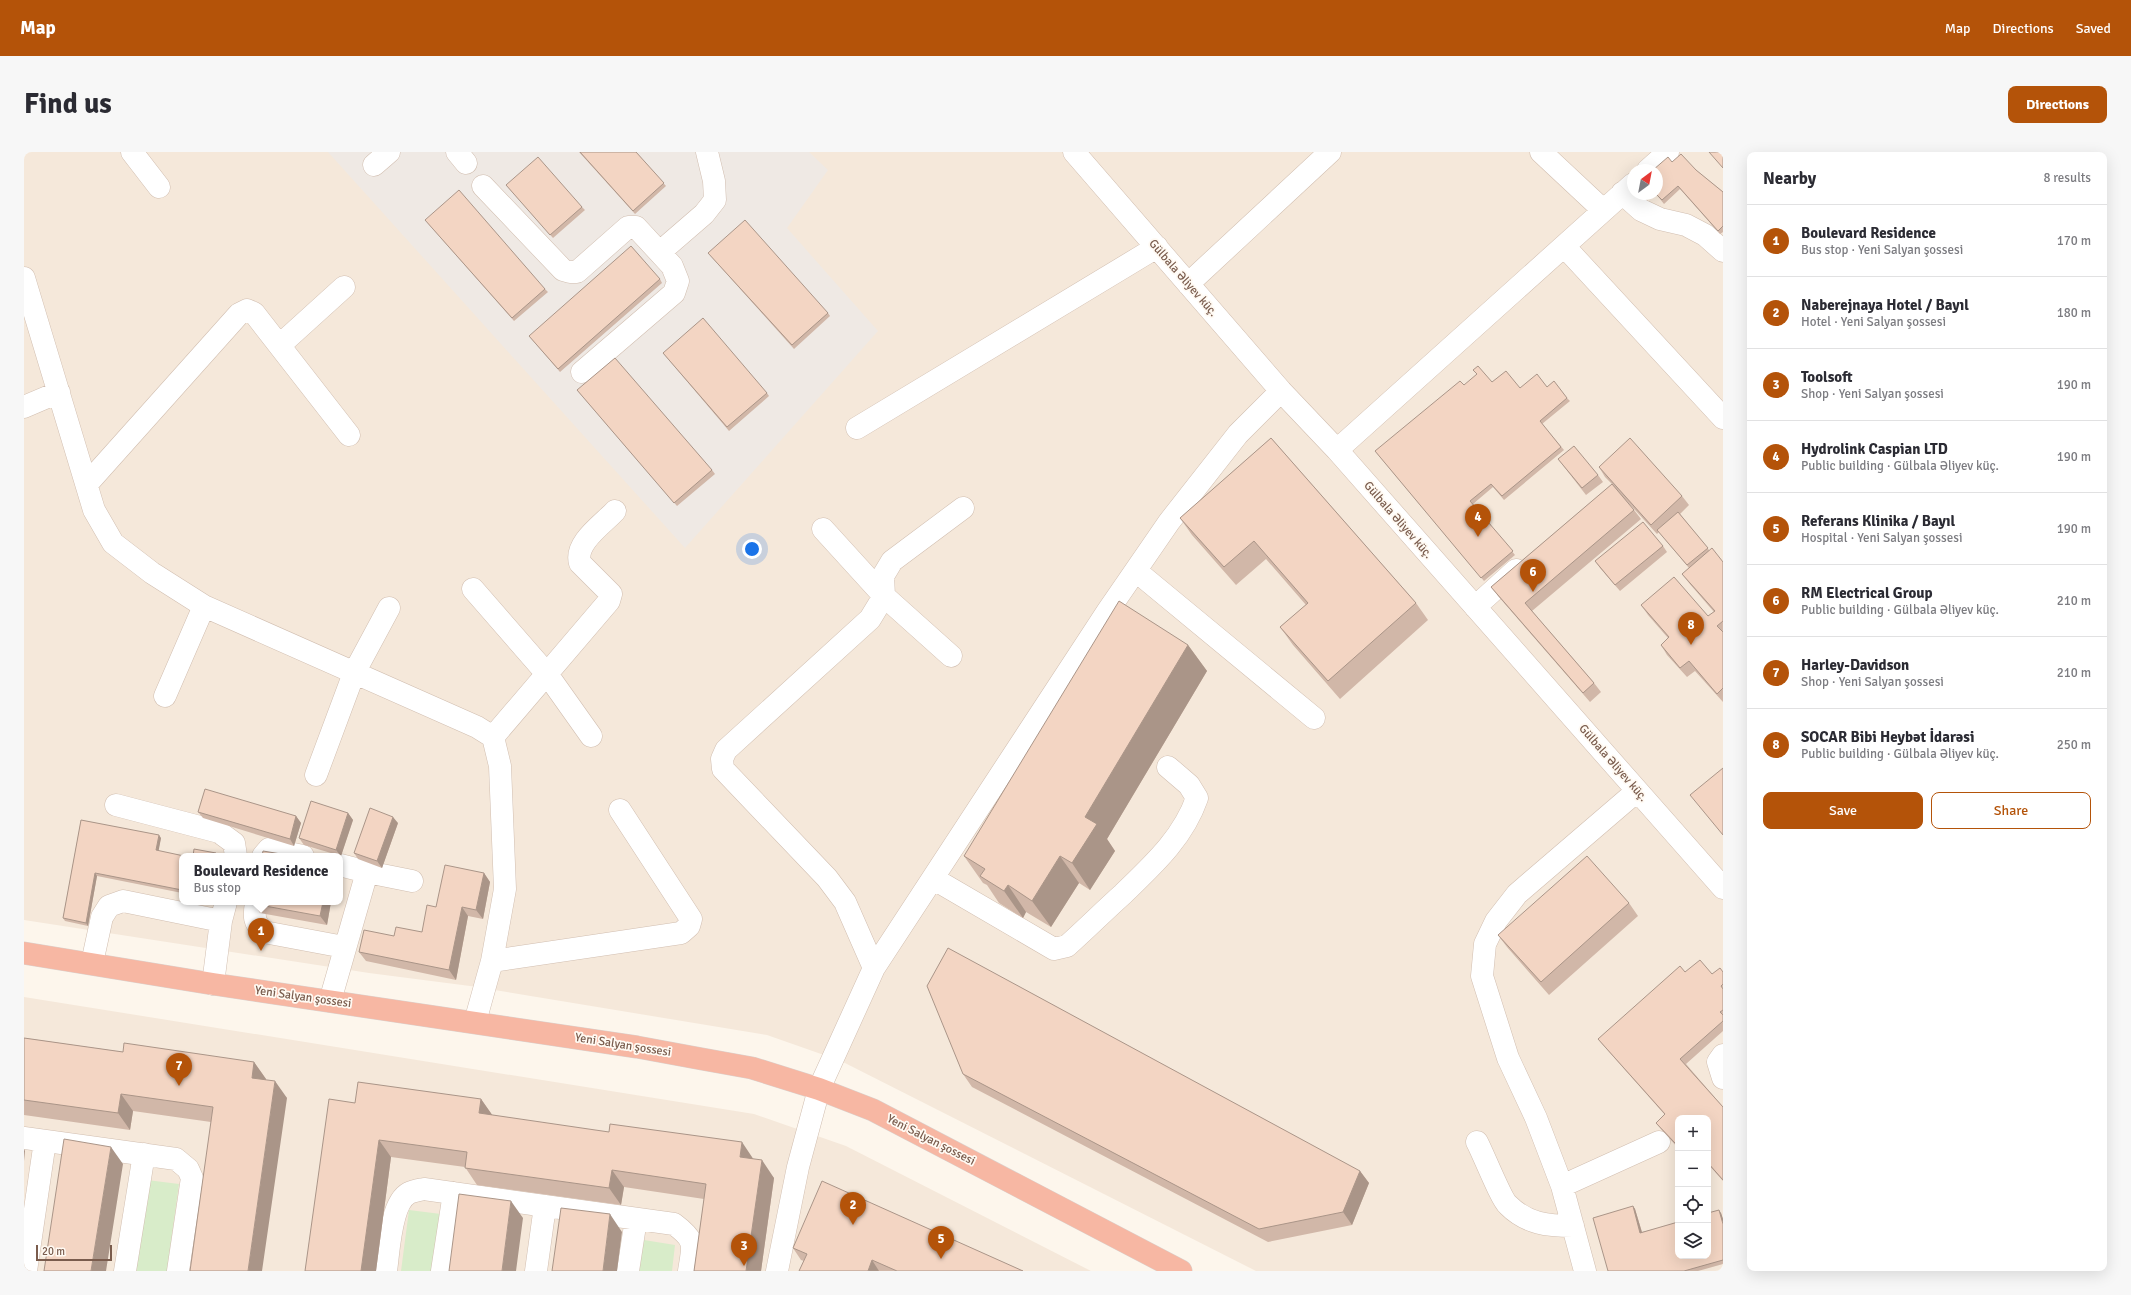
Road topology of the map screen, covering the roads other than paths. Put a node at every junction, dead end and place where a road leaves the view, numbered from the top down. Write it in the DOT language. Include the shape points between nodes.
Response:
graph roads {
  1 [pos="132,152"];
  2 [pos="707,152"];
  3 [pos="1074,152"];
  4 [pos="1330,152"];
  5 [pos="1541,152"];
  6 [pos="1668,152"];
  7 [pos="1655,164"];
  8 [pos="483,186"];
  9 [pos="159,187"];
  10 [pos="1627,190"];
  11 [pos="1635,200"];
  12 [pos="1604,210"];
  13 [pos="1564,246"];
  14 [pos="1157,247"];
  15 [pos="1723,251"];
  16 [pos="660,252"];
  17 [pos="24,278"];
  18 [pos="1188,284"];
  19 [pos="344,287"];
  20 [pos="280,345"];
  21 [pos="582,372"];
  22 [pos="1281,391"];
  23 [pos="59,392"];
  24 [pos="24,407"];
  25 [pos="1723,418"];
  26 [pos="857,428"];
  27 [pos="349,436"];
  28 [pos="1337,450"];
  29 [pos="86,484"];
  30 [pos="963,508"];
  31 [pos="615,511"];
  32 [pos="823,529"];
  33 [pos="1532,556"];
  34 [pos="1136,571"];
  35 [pos="473,588"];
  36 [pos="884,596"];
  37 [pos="204,606"];
  38 [pos="1476,607"];
  39 [pos="389,608"];
  40 [pos="951,656"];
  41 [pos="354,673"];
  42 [pos="547,674"];
  43 [pos="164,696"];
  44 [pos="1314,718"];
  45 [pos="591,736"];
  46 [pos="493,737"];
  47 [pos="1168,767"];
  48 [pos="316,776"];
  49 [pos="1637,791"];
  50 [pos="116,805"];
  51 [pos="620,810"];
  52 [pos="236,853"];
  53 [pos="266,853"];
  54 [pos="288,853"];
  55 [pos="343,866"];
  56 [pos="367,872"];
  57 [pos="934,879"];
  58 [pos="412,881"];
  59 [pos="1723,888"];
  60 [pos="256,905"];
  61 [pos="224,912"];
  62 [pos="344,947"];
  63 [pos="24,953"];
  64 [pos="492,961"];
  65 [pos="92,963"];
  66 [pos="874,968"];
  67 [pos="213,984"];
  68 [pos="330,1001"];
  69 [pos="475,1022"];
  70 [pos="1723,1055"];
  71 [pos="1723,1078"];
  72 [pos="819,1089"];
  73 [pos="24,1138"];
  74 [pos="46,1141"];
  75 [pos="1477,1142"];
  76 [pos="1659,1142"];
  77 [pos="144,1154"];
  78 [pos="1562,1186"];
  79 [pos="454,1193"];
  80 [pos="545,1206"];
  81 [pos="636,1219"];
  82 [pos="1573,1226"];
  83 [pos="26,1271"];
  84 [pos="125,1271"];
  85 [pos="178,1271"];
  86 [pos="386,1271"];
  87 [pos="442,1271"];
  88 [pos="536,1271"];
  89 [pos="628,1271"];
  90 [pos="689,1271"];
  91 [pos="777,1271"];
  92 [pos="1181,1271"];
  93 [pos="1585,1271"];
  1 -- 9 [label="street"];
  2 -- 16 [label="street" via="716,200 704,214"];
  3 -- 14 [label="street, Gülbala Əliyev küç."];
  4 -- 18 [label="street"];
  5 -- 12 [label="street"];
  6 -- 7 [label="street"];
  8 -- 16 [label="street" via="563,270 577,272 628,227 636,227"];
  10 -- 12 [label="street"];
  11 -- 15 [label="street" via="1641,210 1660,220 1686,225 1705,235"];
  12 -- 13 [label="street"];
  13 -- 25 [label="street"];
  13 -- 28 [label="street"];
  14 -- 18 [label="street, Gülbala Əliyev küç."];
  14 -- 26 [label="street"];
  16 -- 21 [label="street" via="672,266 678,281 674,293"];
  17 -- 23 [label="street"];
  18 -- 22 [label="street, Gülbala Əliyev küç."];
  19 -- 20 [label="street"];
  20 -- 27 [label="street"];
  20 -- 29 [label="street" via="254,313 247,310 239,314"];
  22 -- 28 [label="street, Gülbala Əliyev küç."];
  22 -- 34 [label="street" via="1238,434 1207,472"];
  23 -- 24 [label="street"];
  23 -- 29 [label="street"];
  28 -- 38 [label="street, Gülbala Əliyev küç."];
  29 -- 37 [label="street" via="94,510 114,543 152,573"];
  30 -- 36 [label="street" via="892,561 883,576"];
  31 -- 42 [label="street" via="581,546 579,557 580,563 611,594 609,601"];
  32 -- 36 [label="street"];
  33 -- 38 [label="street"];
  34 -- 44 [label="street"];
  34 -- 57 [label="street"];
  35 -- 42 [label="street"];
  36 -- 40 [label="street"];
  36 -- 66 [label="street" via="870,619 726,750 722,759 723,769 827,878 844,902"];
  37 -- 41 [label="street"];
  37 -- 43 [label="street"];
  38 -- 49 [label="street, Gülbala Əliyev küç."];
  39 -- 41 [label="street"];
  41 -- 46 [label="street"];
  41 -- 48 [label="street"];
  42 -- 45 [label="street"];
  42 -- 46 [label="street"];
  46 -- 64 [label="street" via="500,766 505,889"];
  47 -- 57 [label="street" via="1189,784 1197,798 1191,816 1158,861 1067,946 1054,949"];
  49 -- 59 [label="street, Gülbala Əliyev küç."];
  49 -- 78 [label="street" via="1517,894 1496,920 1485,944 1482,976 1508,1058 1536,1118"];
  50 -- 52 [label="street" via="219,832 234,842"];
  51 -- 64 [label="street" via="691,919 689,926 681,933"];
  53 -- 54 [label="street" via="269,849"];
  55 -- 56 [label="street"];
  56 -- 58 [label="street"];
  56 -- 62 [label="street"];
  57 -- 66 [label="street"];
  60 -- 62 [label="street" via="254,919 264,932"];
  61 -- 65 [label="street" via="123,902 109,906 102,917"];
  61 -- 67 [label="street"];
  62 -- 68 [label="street"];
  63 -- 65 [label="highway, Yeni Salyan şossesi"];
  64 -- 69 [label="street"];
  65 -- 67 [label="highway, Yeni Salyan şossesi"];
  66 -- 72 [label="street"];
  67 -- 68 [label="highway, Yeni Salyan şossesi"];
  68 -- 69 [label="highway, Yeni Salyan şossesi"];
  69 -- 72 [label="highway, Yeni Salyan şossesi" via="702,1058 752,1068"];
  70 -- 71 [label="street" via="1718,1062"];
  72 -- 91 [label="street" via="798,1167"];
  72 -- 92 [label="highway, Yeni Salyan şossesi" via="873,1110"];
  73 -- 74 [label="street"];
  74 -- 77 [label="street"];
  74 -- 83 [label="street"];
  75 -- 82 [label="street" via="1506,1205 1548,1226"];
  76 -- 78 [label="street"];
  77 -- 84 [label="street"];
  77 -- 85 [label="street" via="176,1159 188,1169 192,1178"];
  78 -- 82 [label="street"];
  79 -- 80 [label="street"];
  79 -- 86 [label="street" via="424,1189 408,1193 398,1204 393,1219"];
  79 -- 87 [label="street"];
  80 -- 81 [label="street"];
  80 -- 88 [label="street"];
  81 -- 89 [label="street"];
  81 -- 90 [label="street" via="674,1224 687,1234 693,1244"];
  82 -- 93 [label="street"];
}
